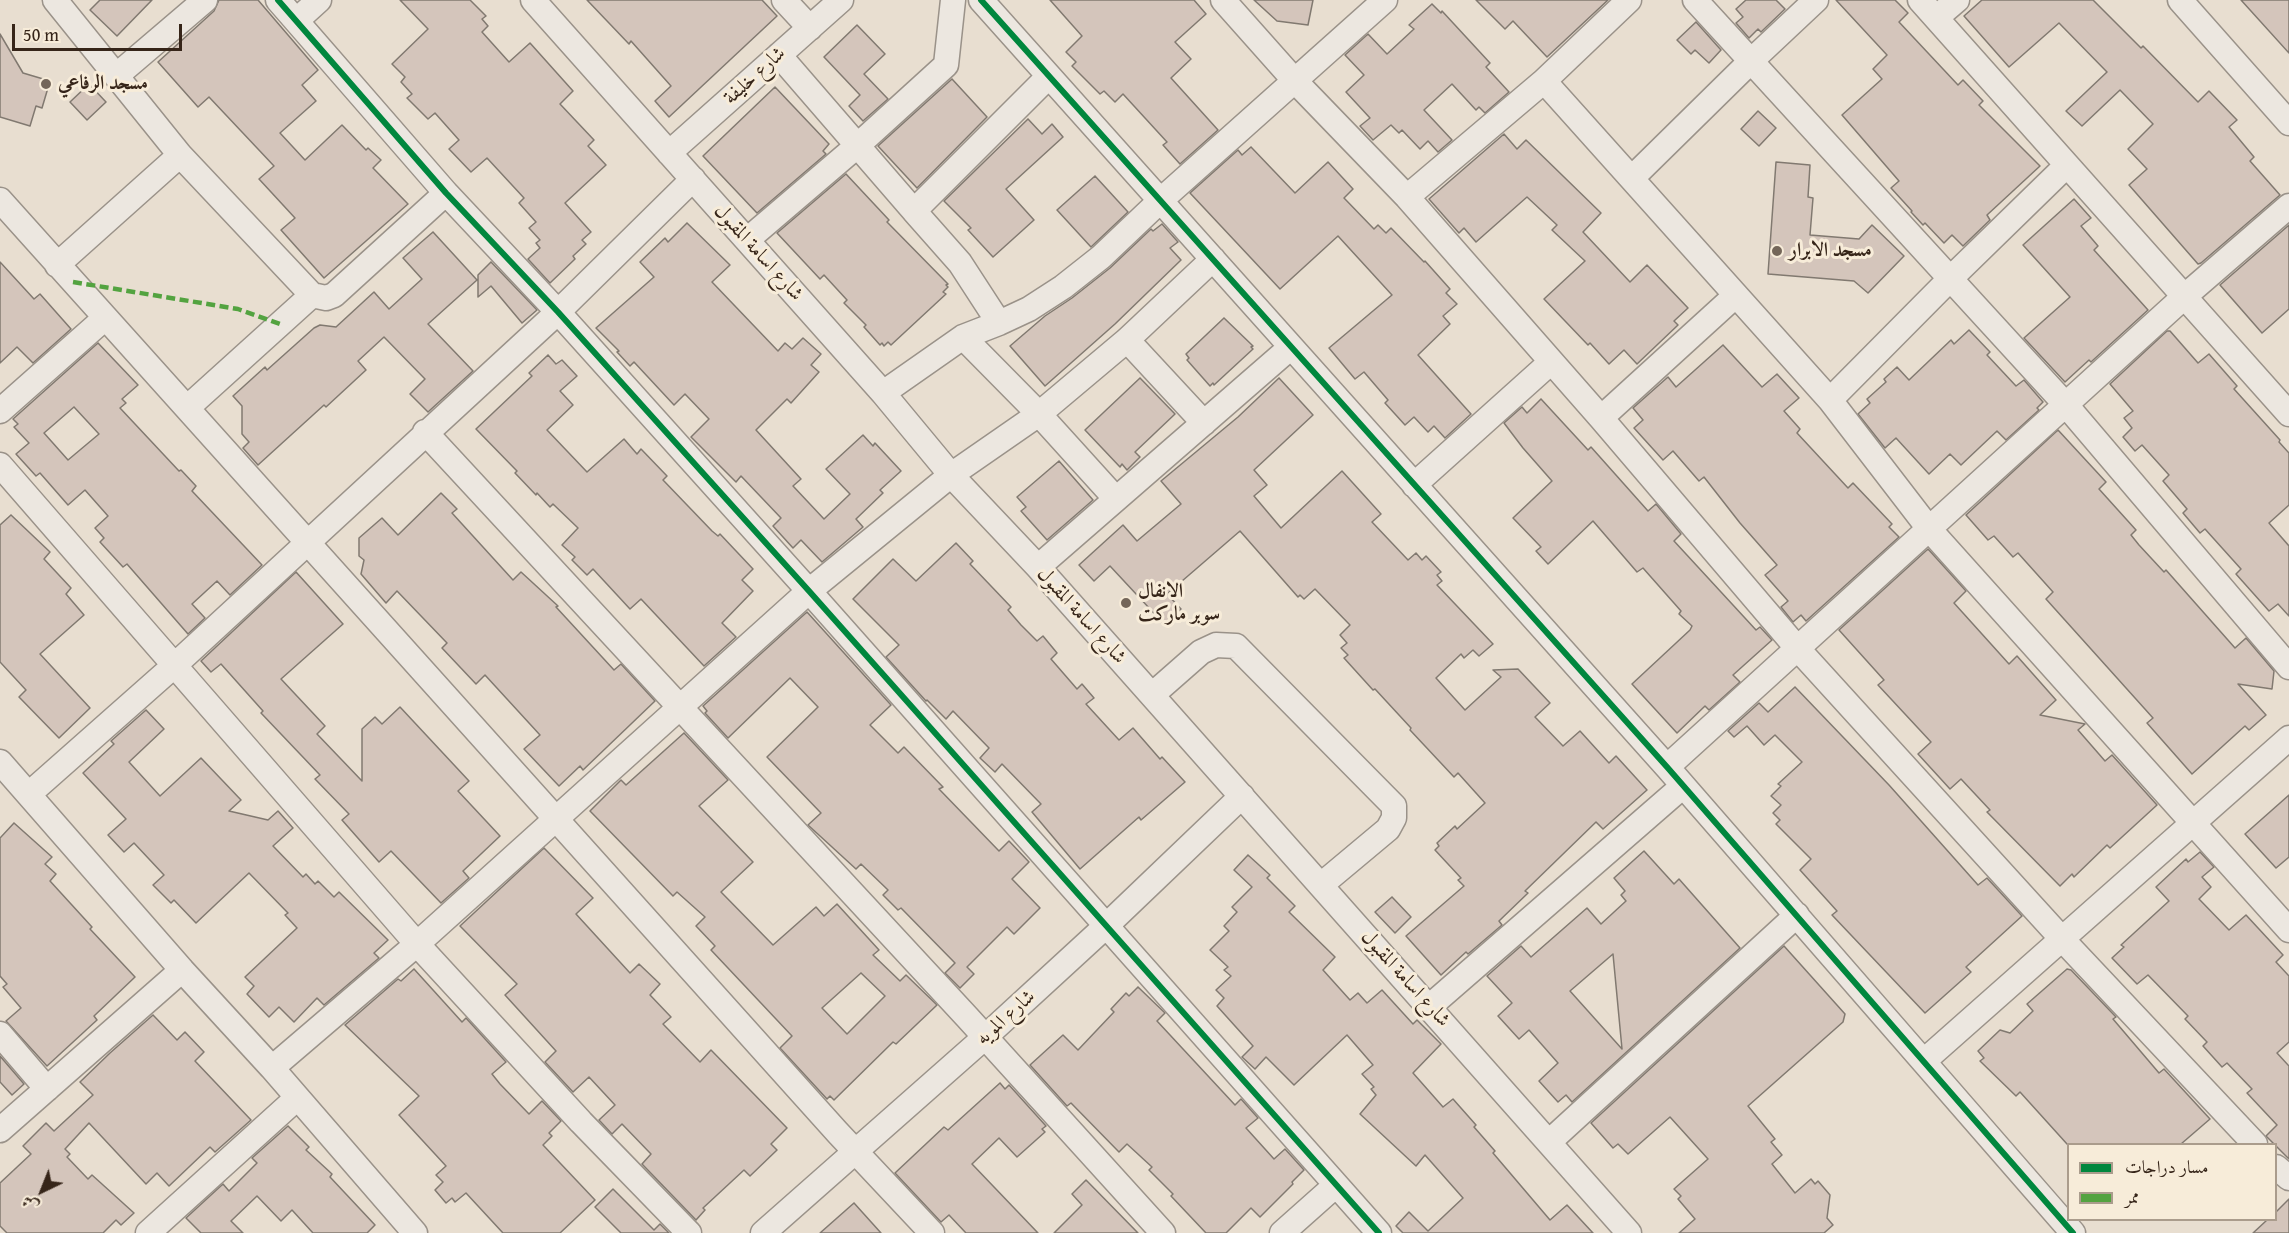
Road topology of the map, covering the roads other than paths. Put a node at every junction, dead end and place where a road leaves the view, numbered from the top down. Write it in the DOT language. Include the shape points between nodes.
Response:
graph roads {
  1 [pos="55,0"];
  2 [pos="205,0"];
  3 [pos="278,0"];
  4 [pos="319,0"];
  5 [pos="533,0"];
  6 [pos="784,0"];
  7 [pos="841,0"];
  8 [pos="953,0"];
  9 [pos="981,0"];
  10 [pos="1222,0"];
  11 [pos="1385,0"];
  12 [pos="1629,0"];
  13 [pos="1695,0"];
  14 [pos="1816,0"];
  15 [pos="1920,0"];
  16 [pos="1957,0"];
  17 [pos="2180,0"];
  18 [pos="1936,18"];
  19 [pos="297,20"];
  20 [pos="810,28"];
  21 [pos="779,55"];
  22 [pos="1751,61"];
  23 [pos="116,76"];
  24 [pos="1048,77"];
  25 [pos="1294,81"];
  26 [pos="1544,81"];
  27 [pos="2289,123"];
  28 [pos="857,146"];
  29 [pos="669,153"];
  30 [pos="180,155"];
  31 [pos="2067,165"];
  32 [pos="1632,178"];
  33 [pos="693,179"];
  34 [pos="446,193"];
  35 [pos="1407,197"];
  36 [pos="0,200"];
  37 [pos="1161,200"];
  38 [pos="2289,206"];
  39 [pos="914,211"];
  40 [pos="747,240"];
  41 [pos="1213,259"];
  42 [pos="57,264"];
  43 [pos="1949,280"];
  44 [pos="312,295"];
  45 [pos="1735,296"];
  46 [pos="2185,296"];
  47 [pos="558,312"];
  48 [pos="105,318"];
  49 [pos="999,323"];
  50 [pos="963,337"];
  51 [pos="1126,340"];
  52 [pos="1292,347"];
  53 [pos="1551,362"];
  54 [pos="883,393"];
  55 [pos="1830,400"];
  56 [pos="2066,405"];
  57 [pos="187,408"];
  58 [pos="0,411"];
  59 [pos="1039,414"];
  60 [pos="2289,414"];
  61 [pos="1601,418"];
  62 [pos="1204,423"];
  63 [pos="425,432"];
  64 [pos="0,465"];
  65 [pos="951,476"];
  66 [pos="1414,485"];
  67 [pos="1116,499"];
  68 [pos="1930,530"];
  69 [pos="307,541"];
  70 [pos="1038,567"];
  71 [pos="809,591"];
  72 [pos="1797,649"];
  73 [pos="176,664"];
  74 [pos="2289,667"];
  75 [pos="1152,695"];
  76 [pos="678,707"];
  77 [pos="2289,738"];
  78 [pos="0,762"];
  79 [pos="1667,767"];
  80 [pos="1683,786"];
  81 [pos="29,794"];
  82 [pos="1242,796"];
  83 [pos="556,818"];
  84 [pos="2193,823"];
  85 [pos="1321,885"];
  86 [pos="1797,915"];
  87 [pos="1106,926"];
  88 [pos="2289,930"];
  89 [pos="2062,939"];
  90 [pos="417,944"];
  91 [pos="182,969"];
  92 [pos="1430,1007"];
  93 [pos="0,1034"];
  94 [pos="984,1038"];
  95 [pos="1924,1061"];
  96 [pos="272,1068"];
  97 [pos="47,1089"];
  98 [pos="297,1098"];
  99 [pos="0,1130"];
  100 [pos="1549,1142"];
  101 [pos="2254,1143"];
  102 [pos="855,1152"];
  103 [pos="1336,1185"];
  104 [pos="162,1229"];
  105 [pos="415,1233"];
  106 [pos="689,1233"];
  107 [pos="763,1233"];
  108 [pos="932,1233"];
  109 [pos="1163,1233"];
  110 [pos="1282,1233"];
  111 [pos="1379,1233"];
  112 [pos="1629,1233"];
  113 [pos="2073,1233"];
  1 -- 23 [label="street"];
  2 -- 23 [label="street"];
  3 -- 19 [label="street"];
  4 -- 19 [label="street"];
  5 -- 29 [label="street, شارع اسامة المقبول"];
  6 -- 20 [label="street"];
  7 -- 20 [label="street, شارع خليفة"];
  8 -- 28 [label="street" via="946,65"];
  9 -- 24 [label="street"];
  10 -- 25 [label="street"];
  11 -- 25 [label="street"];
  12 -- 26 [label="street"];
  13 -- 22 [label="street"];
  14 -- 22 [label="street"];
  15 -- 18 [label="street"];
  16 -- 18 [label="street"];
  17 -- 27 [label="street"];
  18 -- 31 [label="street"];
  19 -- 34 [label="street"];
  20 -- 21 [label="street, شارع خليفة"];
  21 -- 28 [label="street"];
  21 -- 29 [label="street, شارع خليفة"];
  22 -- 32 [label="street"];
  22 -- 43 [label="street"];
  23 -- 30 [label="street"];
  24 -- 37 [label="street"];
  24 -- 39 [label="street"];
  25 -- 35 [label="street"];
  25 -- 37 [label="street"];
  26 -- 32 [label="street"];
  26 -- 35 [label="street"];
  28 -- 39 [label="street"];
  28 -- 40 [label="street"];
  29 -- 33 [label="street, شارع اسامة المقبول"];
  30 -- 42 [label="street"];
  30 -- 44 [label="street"];
  31 -- 43 [label="street"];
  31 -- 46 [label="street"];
  32 -- 45 [label="street"];
  33 -- 40 [label="street, شارع اسامة المقبول"];
  33 -- 47 [label="street"];
  34 -- 44 [label="street" via="334,295"];
  34 -- 47 [label="street"];
  35 -- 53 [label="street"];
  36 -- 42 [label="street"];
  37 -- 41 [label="street"];
  37 -- 49 [label="street" via="1063,287"];
  38 -- 46 [label="street"];
  39 -- 49 [label="street" via="960,263"];
  40 -- 54 [label="street, شارع اسامة المقبول"];
  41 -- 51 [label="street"];
  41 -- 52 [label="street"];
  42 -- 48 [label="street"];
  43 -- 55 [label="street"];
  43 -- 56 [label="street"];
  44 -- 57 [label="street"];
  45 -- 55 [label="street"];
  45 -- 61 [label="street"];
  46 -- 56 [label="street"];
  46 -- 60 [label="street"];
  47 -- 63 [label="street"];
  47 -- 71 [label="street"];
  48 -- 57 [label="street"];
  48 -- 58 [label="street"];
  49 -- 50 [label="street"];
  50 -- 54 [label="street"];
  50 -- 59 [label="street"];
  51 -- 59 [label="street"];
  51 -- 62 [label="street"];
  52 -- 62 [label="street"];
  52 -- 66 [label="street"];
  53 -- 61 [label="street"];
  53 -- 66 [label="street"];
  54 -- 65 [label="street, شارع اسامة المقبول"];
  55 -- 68 [label="street"];
  56 -- 68 [label="street"];
  56 -- 74 [label="street"];
  57 -- 69 [label="street"];
  59 -- 65 [label="street"];
  59 -- 67 [label="street"];
  61 -- 72 [label="street"];
  62 -- 67 [label="street"];
  63 -- 69 [label="street"];
  63 -- 76 [label="street"];
  64 -- 73 [label="street"];
  65 -- 70 [label="street, شارع اسامة المقبول"];
  65 -- 71 [label="street"];
  66 -- 79 [label="street"];
  67 -- 70 [label="street"];
  68 -- 72 [label="street"];
  68 -- 84 [label="street"];
  69 -- 73 [label="street"];
  69 -- 83 [label="street"];
  70 -- 75 [label="street, شارع اسامة المقبول"];
  71 -- 76 [label="street"];
  71 -- 87 [label="street"];
  72 -- 79 [label="street"];
  72 -- 89 [label="street"];
  73 -- 81 [label="street"];
  73 -- 90 [label="street"];
  75 -- 82 [label="street, شارع اسامة المقبول"];
  75 -- 85 [label="street" via="1201,652 1216,645 1236,646 1394,806 1394,818 1388,829"];
  76 -- 83 [label="street"];
  76 -- 94 [label="street"];
  77 -- 84 [label="street"];
  78 -- 81 [label="street"];
  79 -- 80 [label="street"];
  80 -- 86 [label="street"];
  80 -- 92 [label="street"];
  81 -- 91 [label="street"];
  82 -- 85 [label="street, شارع اسامة المقبول"];
  82 -- 87 [label="street, شارع المويه"];
  83 -- 90 [label="street"];
  83 -- 102 [label="street"];
  84 -- 88 [label="street"];
  84 -- 89 [label="street"];
  85 -- 92 [label="street, شارع اسامة المقبول"];
  86 -- 95 [label="street"];
  86 -- 100 [label="street"];
  87 -- 94 [label="street, شارع المويه"];
  87 -- 103 [label="street"];
  89 -- 95 [label="street"];
  89 -- 101 [label="street"];
  90 -- 96 [label="street"];
  90 -- 106 [label="street"];
  91 -- 96 [label="street"];
  91 -- 97 [label="street"];
  92 -- 100 [label="street, شارع اسامة المقبول"];
  93 -- 97 [label="street"];
  94 -- 102 [label="street, شارع المويه"];
  94 -- 109 [label="street"];
  95 -- 113 [label="street"];
  96 -- 98 [label="street"];
  97 -- 99 [label="street"];
  98 -- 104 [label="street"];
  98 -- 105 [label="street"];
  100 -- 112 [label="street, شارع اسامة المقبول"];
  102 -- 107 [label="street, شارع المويه"];
  102 -- 108 [label="street"];
  103 -- 110 [label="street"];
  103 -- 111 [label="street"];
}
